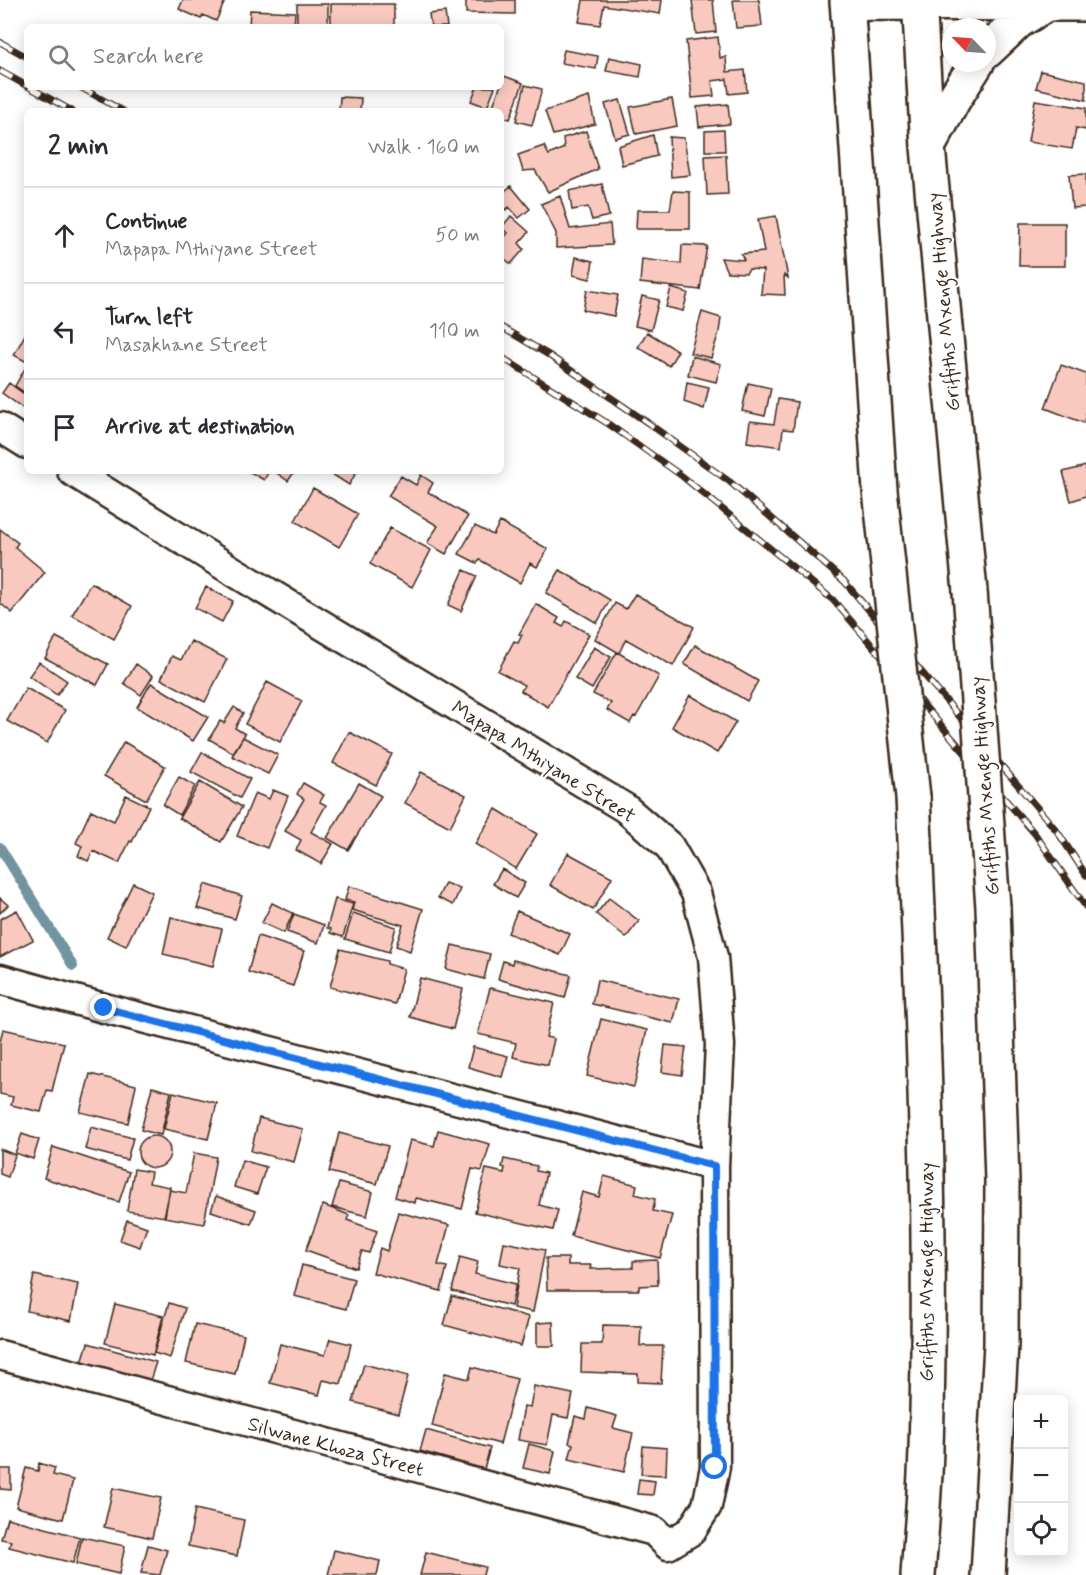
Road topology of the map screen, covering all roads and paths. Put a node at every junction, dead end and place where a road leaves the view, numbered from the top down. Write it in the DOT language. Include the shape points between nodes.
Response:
graph roads {
  1 [pos="847,2"];
  2 [pos="919,2"];
  3 [pos="1048,3"];
  4 [pos="1086,4"];
  5 [pos="996,43"];
  6 [pos="971,72"];
  7 [pos="928,147"];
  8 [pos="0,427"];
  9 [pos="24,442"];
  10 [pos="77,474"];
  11 [pos="0,979"];
  12 [pos="714,1166"];
  13 [pos="0,1355"];
  14 [pos="668,1545"];
  15 [pos="918,1575"];
  16 [pos="988,1575"];
  1 -- 2 [label="street"];
  1 -- 15 [label="street, Griffiths Mxenge Highway, bridge" via="880,490 913,797 924,1040 926,1449"];
  2 -- 3 [label="street"];
  2 -- 7 [label="street, Griffiths Mxenge Highway"];
  3 -- 4 [label="street"];
  3 -- 5 [label="street" via="1019,21"];
  6 -- 7 [label="street"];
  7 -- 16 [label="street, Griffiths Mxenge Highway, bridge" via="970,591 993,907 1002,1193 1000,1344"];
  8 -- 9 [label="street"];
  10 -- 12 [label="street, Mapapa Mthiyane Street" via="625,808 669,846 696,892 713,957 720,1045"];
  11 -- 12 [label="street"];
  12 -- 14 [label="street, Mapapa Mthiyane Street" via="715,1467 707,1506 692,1531"];
  13 -- 14 [label="street, Silwane Khoza Street" via="654,1531"];
}
